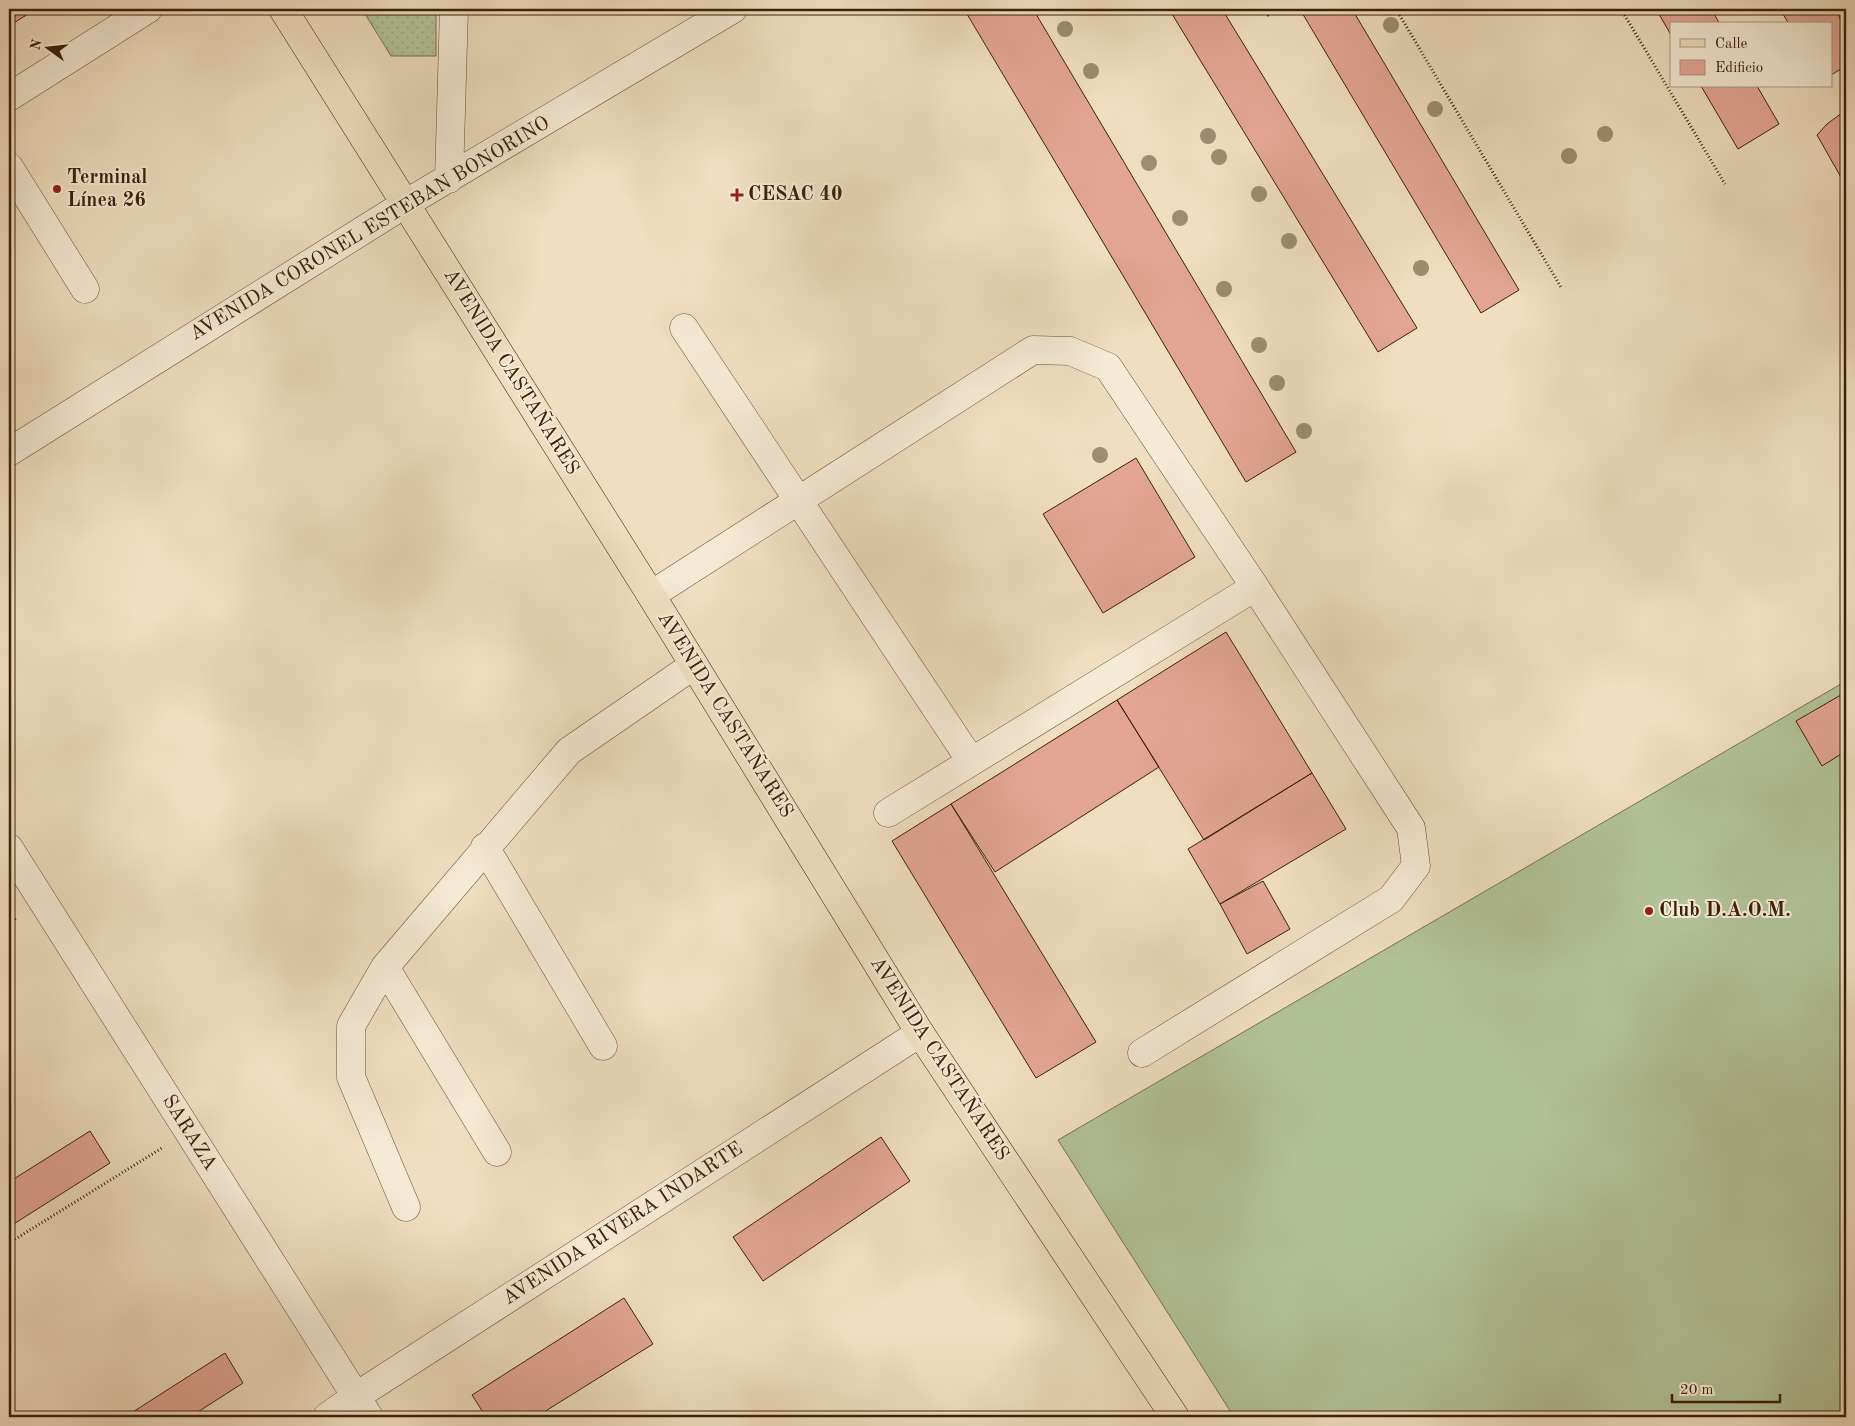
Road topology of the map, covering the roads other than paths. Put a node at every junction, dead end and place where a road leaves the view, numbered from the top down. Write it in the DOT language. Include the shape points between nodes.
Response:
graph roads {
  1 [pos="148,9"];
  2 [pos="283,9"];
  3 [pos="454,9"];
  4 [pos="733,9"];
  5 [pos="9,97"];
  6 [pos="9,166"];
  7 [pos="449,179"];
  8 [pos="405,204"];
  9 [pos="84,289"];
  10 [pos="684,328"];
  11 [pos="9,452"];
  12 [pos="798,501"];
  13 [pos="1255,587"];
  14 [pos="651,595"];
  15 [pos="694,665"];
  16 [pos="970,761"];
  17 [pos="888,813"];
  18 [pos="485,847"];
  19 [pos="9,848"];
  20 [pos="385,967"];
  21 [pos="920,1033"];
  22 [pos="604,1046"];
  23 [pos="1142,1053"];
  24 [pos="497,1152"];
  25 [pos="406,1207"];
  26 [pos="362,1407"];
  27 [pos="327,1417"];
  28 [pos="1175,1417"];
  1 -- 5 [label="street"];
  2 -- 8 [label="main road, AVENIDA CASTAÑARES"];
  3 -- 7 [label="street"];
  4 -- 7 [label="street, AVENIDA CORONEL ESTEBAN BONORINO"];
  6 -- 9 [label="street"];
  7 -- 8 [label="street, AVENIDA CORONEL ESTEBAN BONORINO"];
  8 -- 11 [label="street, AVENIDA CORONEL ESTEBAN BONORINO"];
  8 -- 14 [label="main road, AVENIDA CASTAÑARES"];
  10 -- 12 [label="street"];
  12 -- 13 [label="street" via="1033,350 1070,350 1108,367"];
  12 -- 14 [label="street"];
  12 -- 16 [label="street"];
  13 -- 16 [label="street"];
  13 -- 23 [label="street" via="1411,828 1416,866 1391,899"];
  14 -- 15 [label="main road, AVENIDA CASTAÑARES"];
  15 -- 18 [label="street" via="569,751"];
  15 -- 21 [label="main road, AVENIDA CASTAÑARES"];
  16 -- 17 [label="street"];
  18 -- 20 [label="street"];
  18 -- 22 [label="street"];
  19 -- 26 [label="street, SARAZA"];
  20 -- 24 [label="street"];
  20 -- 25 [label="street" via="351,1026 351,1077"];
  21 -- 26 [label="street, AVENIDA RIVERA INDARTE"];
  21 -- 28 [label="main road, AVENIDA CASTAÑARES"];
  26 -- 27 [label="street, AVENIDA RIVERA INDARTE"];
}
